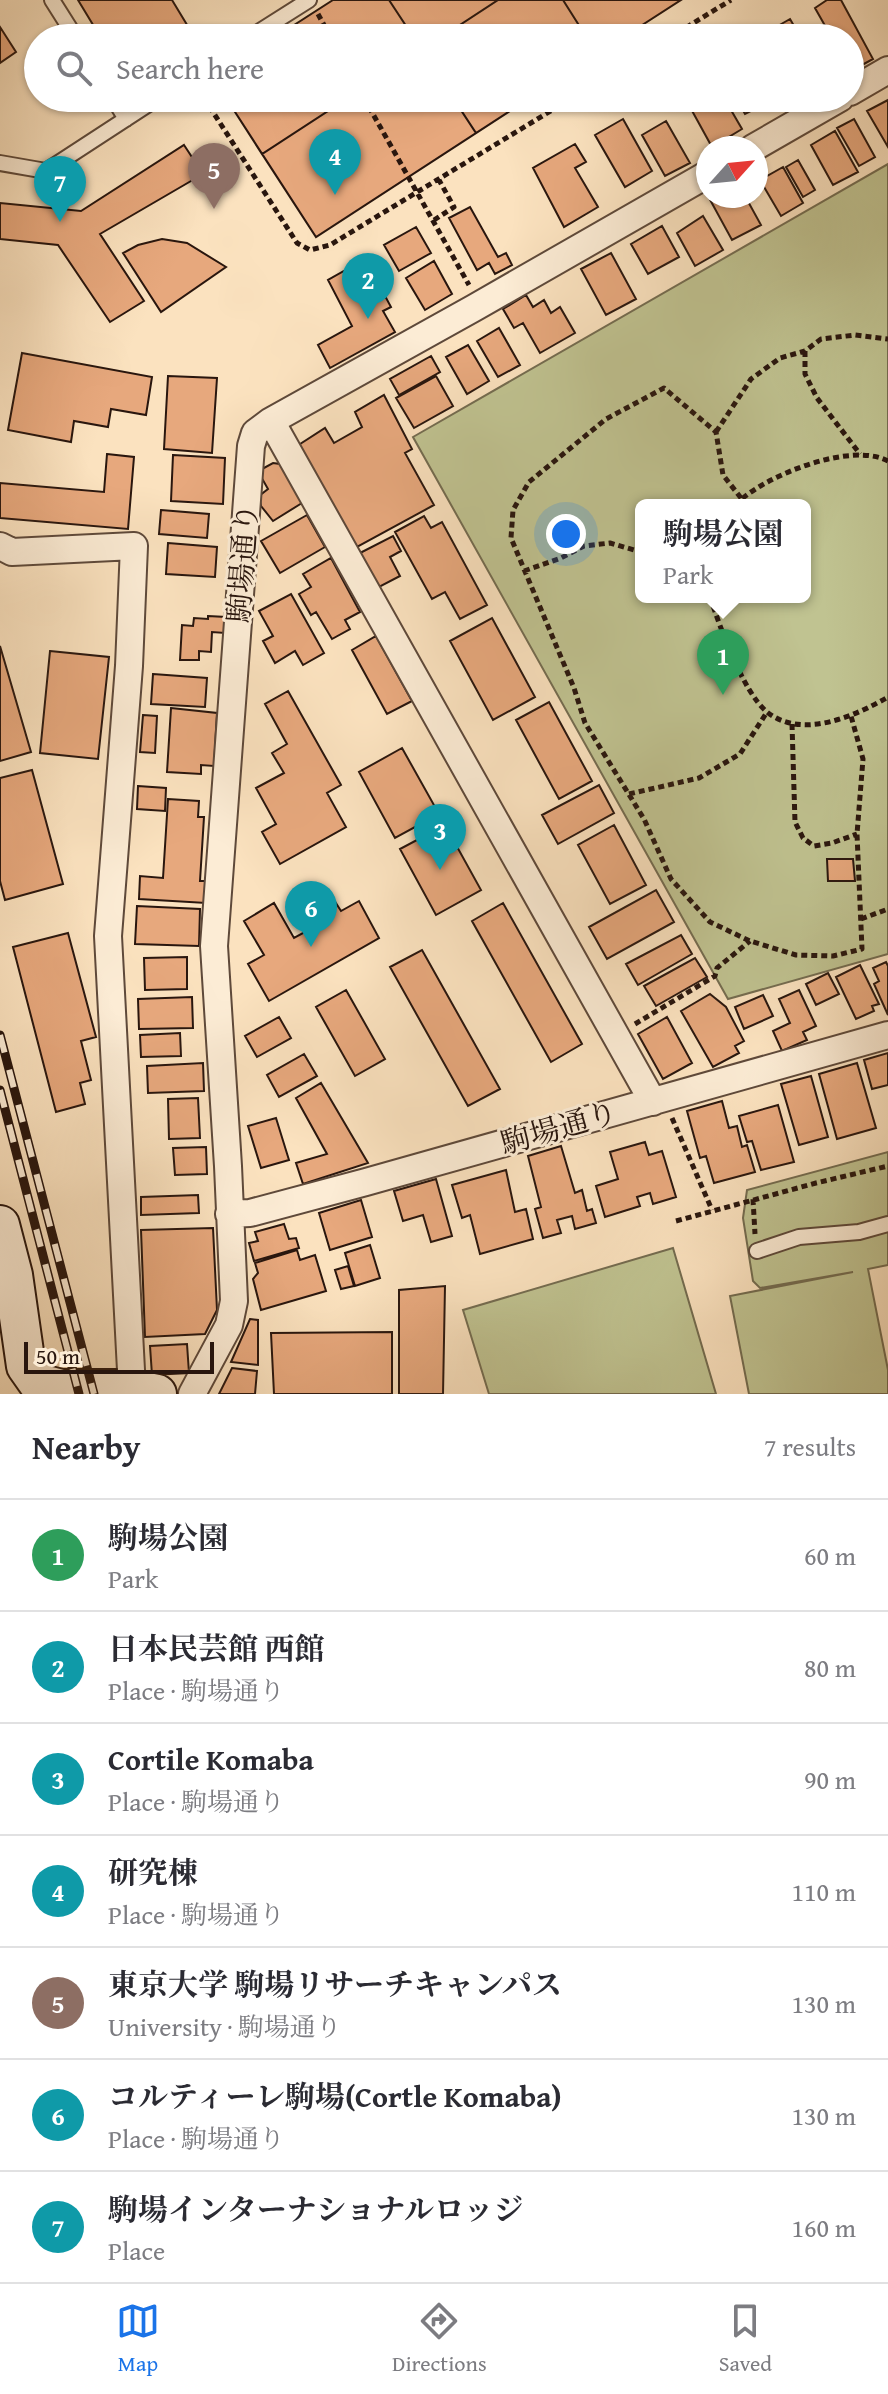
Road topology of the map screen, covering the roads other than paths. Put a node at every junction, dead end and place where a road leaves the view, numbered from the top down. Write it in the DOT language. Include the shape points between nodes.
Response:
graph roads {
  1 [pos="52,0"];
  2 [pos="313,6"];
  3 [pos="67,24"];
  4 [pos="277,24"];
  5 [pos="888,70"];
  6 [pos="864,84"];
  7 [pos="122,112"];
  8 [pos="137,112"];
  9 [pos="816,112"];
  10 [pos="126,119"];
  11 [pos="768,139"];
  12 [pos="0,163"];
  13 [pos="696,181"];
  14 [pos="271,421"];
  15 [pos="0,546"];
  16 [pos="888,1035"];
  17 [pos="661,1106"];
  18 [pos="229,1214"];
  19 [pos="888,1224"];
  20 [pos="0,1225"];
  21 [pos="757,1251"];
  22 [pos="144,1391"];
  23 [pos="192,1394"];
  1 -- 3 [label="lane"];
  2 -- 4 [label="lane"];
  5 -- 6 [label="street"];
  7 -- 10 [label="lane"];
  8 -- 10 [label="lane"];
  9 -- 11 [label="street"];
  10 -- 12 [label="lane" via="46,171"];
  13 -- 14 [label="street, 駒場通り"];
  14 -- 17 [label="street"];
  14 -- 18 [label="street, 駒場通り" via="255,433 251,446 214,946"];
  15 -- 22 [label="street" via="12,552 134,546 108,936"];
  16 -- 17 [label="street, 駒場通り"];
  17 -- 18 [label="street, 駒場通り" via="250,1213"];
  18 -- 23 [label="street, 駒場通り" via="232,1313"];
  19 -- 21 [label="lane" via="799,1237"];
  20 -- 22 [label="street" via="26,1366 38,1383 61,1389"];
}
